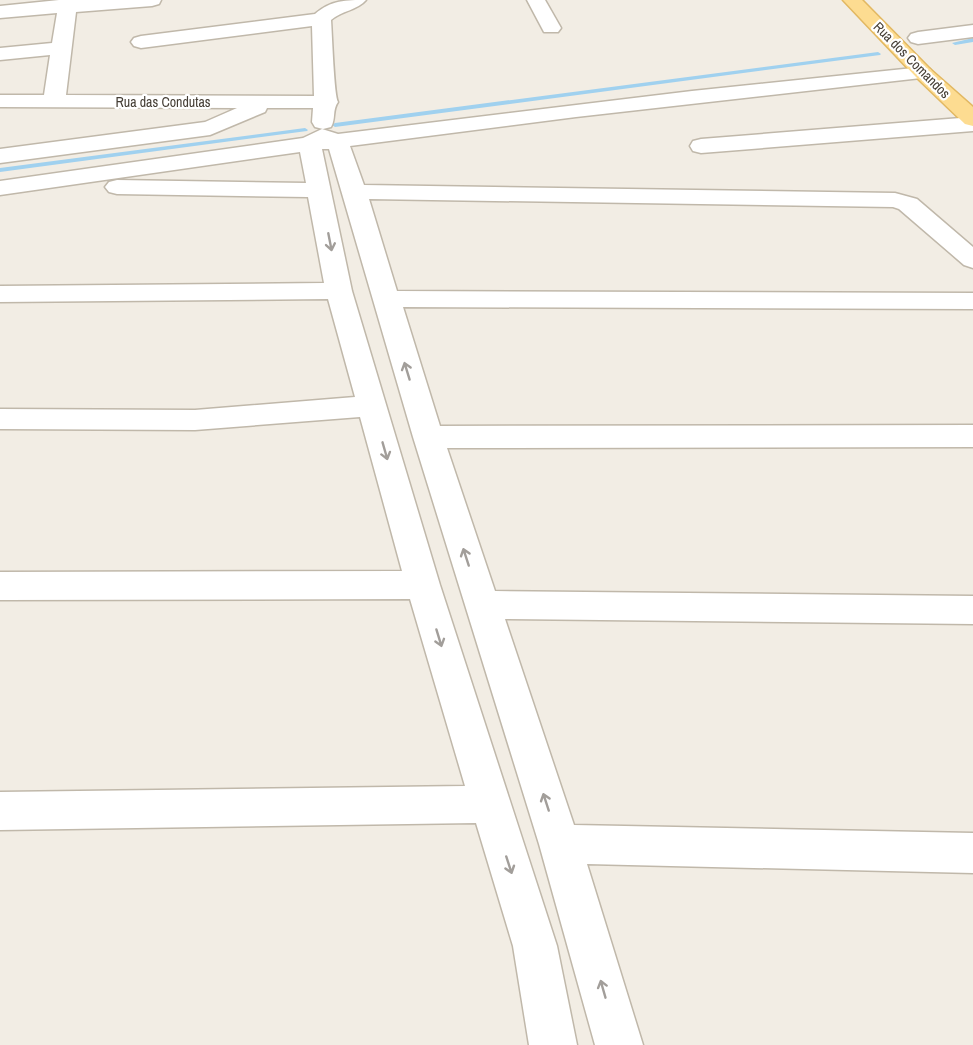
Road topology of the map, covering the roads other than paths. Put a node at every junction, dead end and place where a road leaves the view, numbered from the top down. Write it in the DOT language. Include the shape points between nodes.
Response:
graph roads {
  1 [pos="152,0"];
  2 [pos="536,0"];
  3 [pos="852,0"];
  4 [pos="346,1"];
  5 [pos="68,3"];
  6 [pos="0,12"];
  7 [pos="890,12"];
  8 [pos="321,19"];
  9 [pos="551,28"];
  10 [pos="973,31"];
  11 [pos="918,38"];
  12 [pos="141,42"];
  13 [pos="973,47"];
  14 [pos="62,48"];
  15 [pos="935,53"];
  16 [pos="0,54"];
  17 [pos="923,73"];
  18 [pos="0,101"];
  19 [pos="54,102"];
  20 [pos="267,102"];
  21 [pos="327,102"];
  22 [pos="973,119"];
  23 [pos="973,124"];
  24 [pos="323,140"];
  25 [pos="701,146"];
  26 [pos="0,156"];
  27 [pos="6,187"];
  28 [pos="320,190"];
  29 [pos="354,192"];
  30 [pos="973,260"];
  31 [pos="339,291"];
  32 [pos="0,294"];
  33 [pos="385,299"];
  34 [pos="973,301"];
  35 [pos="372,406"];
  36 [pos="0,419"];
  37 [pos="973,436"];
  38 [pos="428,437"];
  39 [pos="423,585"];
  40 [pos="0,586"];
  41 [pos="482,605"];
  42 [pos="973,610"];
  43 [pos="489,804"];
  44 [pos="0,811"];
  45 [pos="560,844"];
  46 [pos="973,853"];
  47 [pos="553,1045"];
  48 [pos="620,1045"];
  1 -- 5 [label="street"];
  2 -- 9 [label="street"];
  3 -- 17 [label="main road, Rua dos Comandos"];
  4 -- 8 [label="street"];
  5 -- 6 [label="street"];
  5 -- 14 [label="street"];
  7 -- 11 [label="main road, Rua dos Comandos"];
  8 -- 12 [label="street"];
  8 -- 21 [label="street"];
  10 -- 11 [label="street"];
  11 -- 15 [label="main road, Rua dos Comandos"];
  13 -- 15 [label="street"];
  14 -- 16 [label="street"];
  14 -- 19 [label="street"];
  17 -- 22 [label="main road, Rua dos Comandos"];
  17 -- 24 [label="street"];
  18 -- 19 [label="street, Rua das Condutas"];
  19 -- 20 [label="street, Rua das Condutas"];
  20 -- 21 [label="street, Rua das Condutas"];
  20 -- 26 [label="street" via="210,128"];
  21 -- 24 [label="street"];
  23 -- 25 [label="street"];
  24 -- 27 [label="street"];
  24 -- 28 [label="street"];
  24 -- 29 [label="street"];
  27 -- 28 [label="street"];
  28 -- 31 [label="street, one-way"];
  29 -- 30 [label="street" via="895,200 908,204"];
  29 -- 33 [label="street"];
  31 -- 32 [label="street"];
  31 -- 35 [label="street"];
  33 -- 34 [label="street"];
  38 -- 33 [label="street, one-way"];
  35 -- 36 [label="street" via="195,420"];
  35 -- 39 [label="street, one-way"];
  37 -- 38 [label="street"];
  41 -- 38 [label="street, one-way"];
  39 -- 40 [label="street"];
  39 -- 43 [label="street, one-way"];
  41 -- 42 [label="street"];
  45 -- 41 [label="street, one-way"];
  43 -- 44 [label="street"];
  43 -- 47 [label="street, one-way" via="535,946"];
  45 -- 46 [label="street"];
  48 -- 45 [label="street, one-way"];
}
